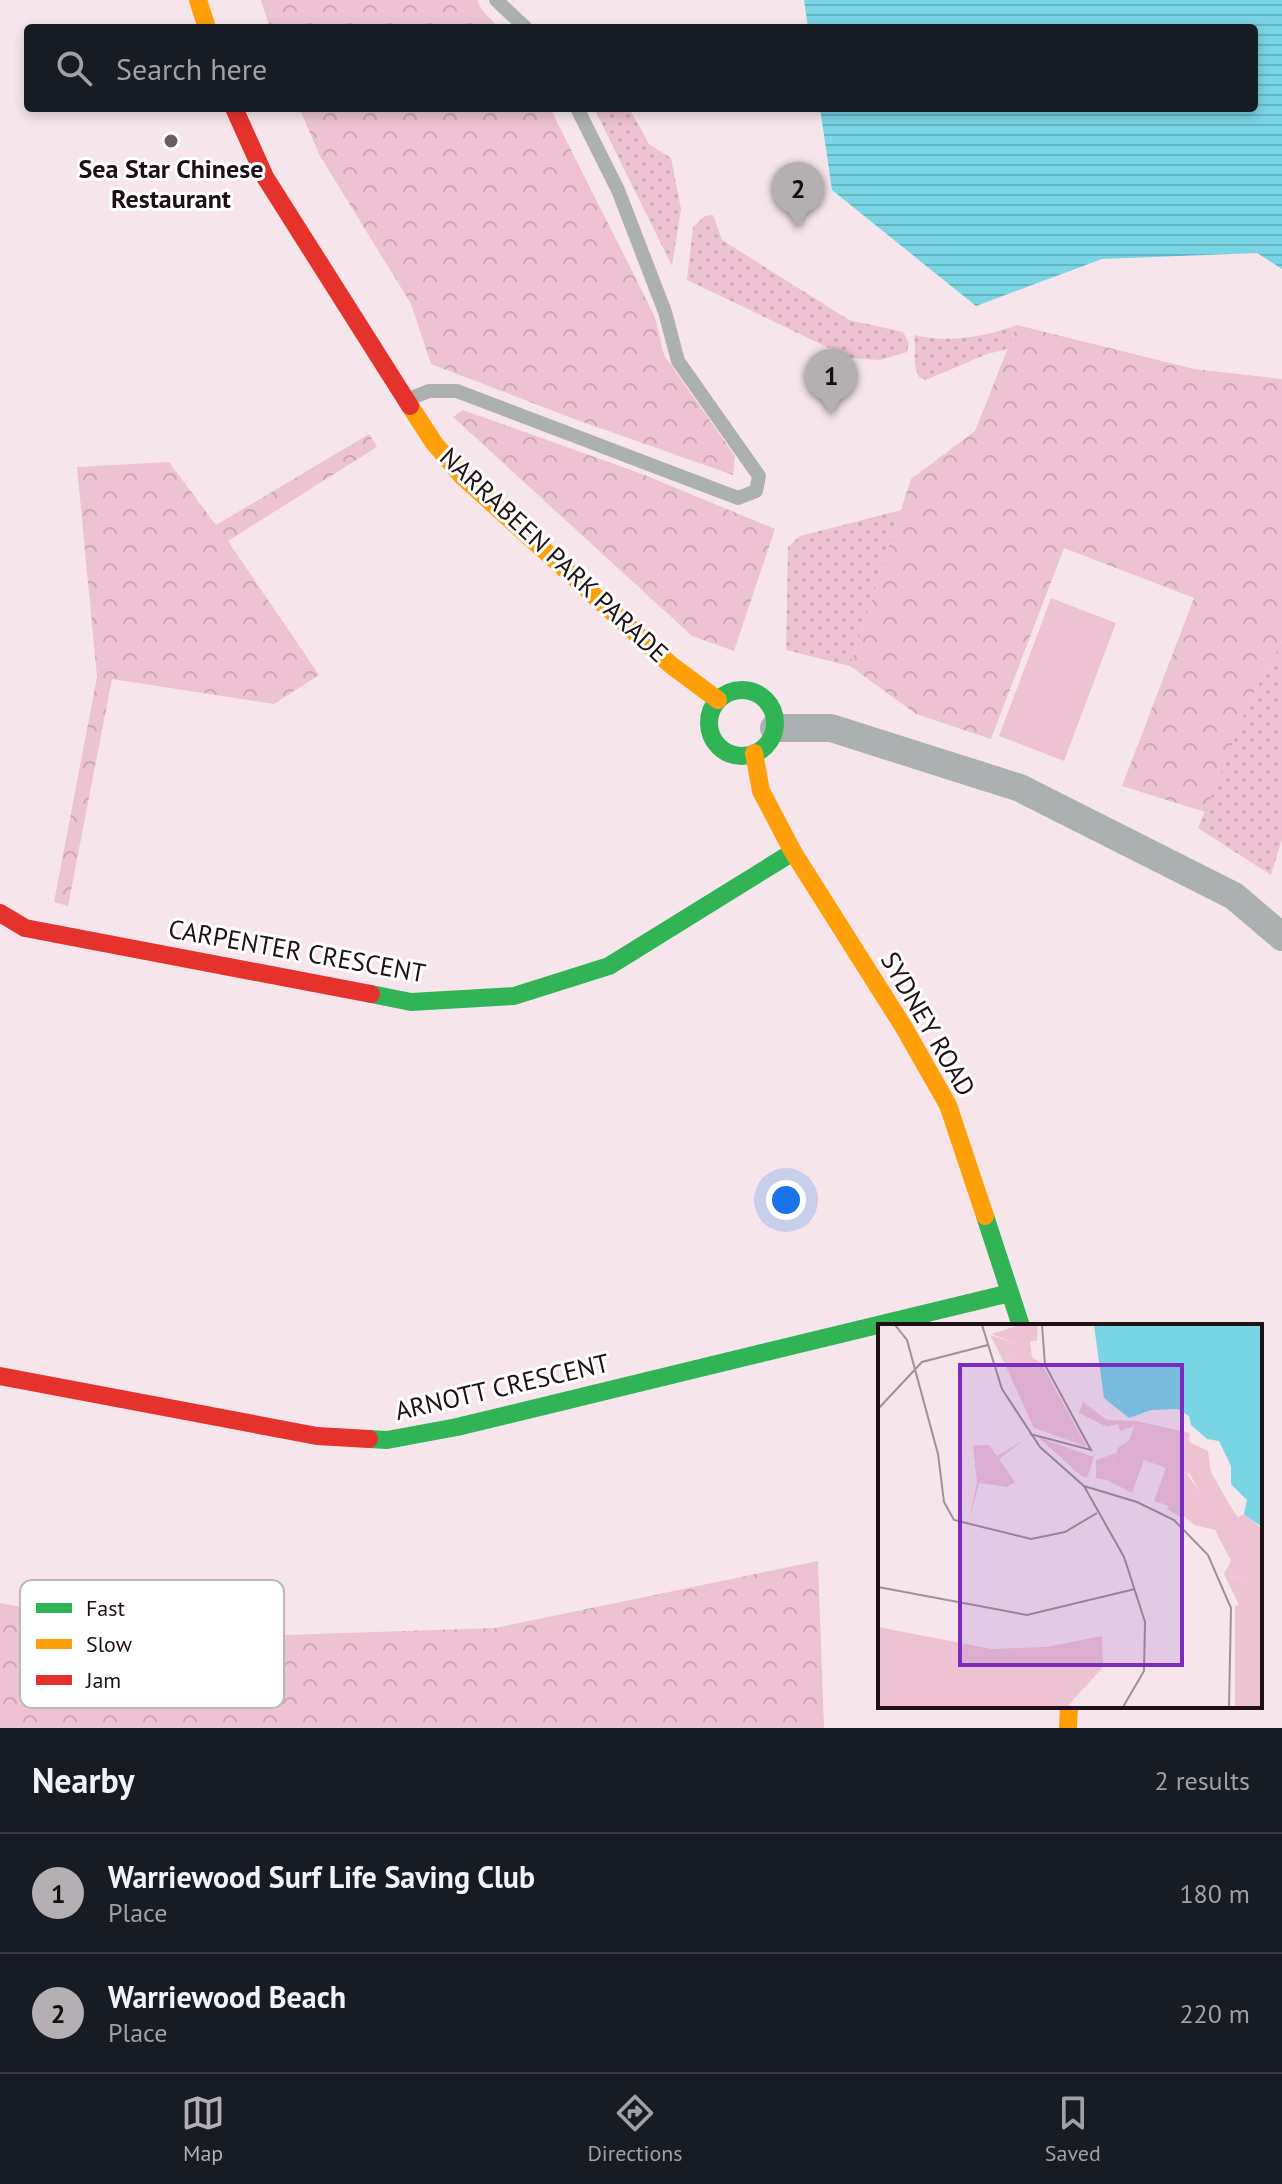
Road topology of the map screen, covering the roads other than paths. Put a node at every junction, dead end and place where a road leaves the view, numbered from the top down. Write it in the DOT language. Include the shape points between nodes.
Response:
graph roads {
  1 [pos="198,0"];
  2 [pos="496,0"];
  3 [pos="206,24"];
  4 [pos="522,24"];
  5 [pos="236,112"];
  6 [pos="579,112"];
  7 [pos="405,401"];
  8 [pos="718,700"];
  9 [pos="774,728"];
  10 [pos="754,753"];
  11 [pos="793,852"];
  12 [pos="0,913"];
  13 [pos="1282,937"];
  14 [pos="1010,1293"];
  15 [pos="882,1324"];
  16 [pos="1020,1324"];
  17 [pos="878,1325"];
  18 [pos="0,1376"];
  19 [pos="1069,1708"];
  20 [pos="1068,1728"];
  1 -- 3 [label="street"];
  2 -- 4 [label="lane"];
  5 -- 7 [label="street, NARRABEEN PARK PARADE" via="265,177"];
  6 -- 7 [label="lane" via="618,190 678,361 759,476 756,491 738,498 457,391 429,391"];
  7 -- 8 [label="street, NARRABEEN PARK PARADE" via="462,476 671,665"];
  8 -- 9 [label="street" via="736,691 757,693 772,708"];
  8 -- 10 [label="street" via="710,720 715,741 732,754"];
  9 -- 10 [label="street" via="768,744"];
  9 -- 13 [label="street" via="831,728 1020,788 1234,896"];
  10 -- 11 [label="street" via="761,791"];
  11 -- 12 [label="street, CARPENTER CRESCENT" via="609,966 514,996 411,1002 25,928"];
  11 -- 14 [label="street, SYDNEY ROAD" via="948,1105"];
  14 -- 15 [label="street, ARNOTT CRESCENT"];
  14 -- 16 [label="street, SYDNEY ROAD"];
  17 -- 18 [label="street, ARNOTT CRESCENT" via="387,1440 317,1436"];
  19 -- 20 [label="street"];
}
